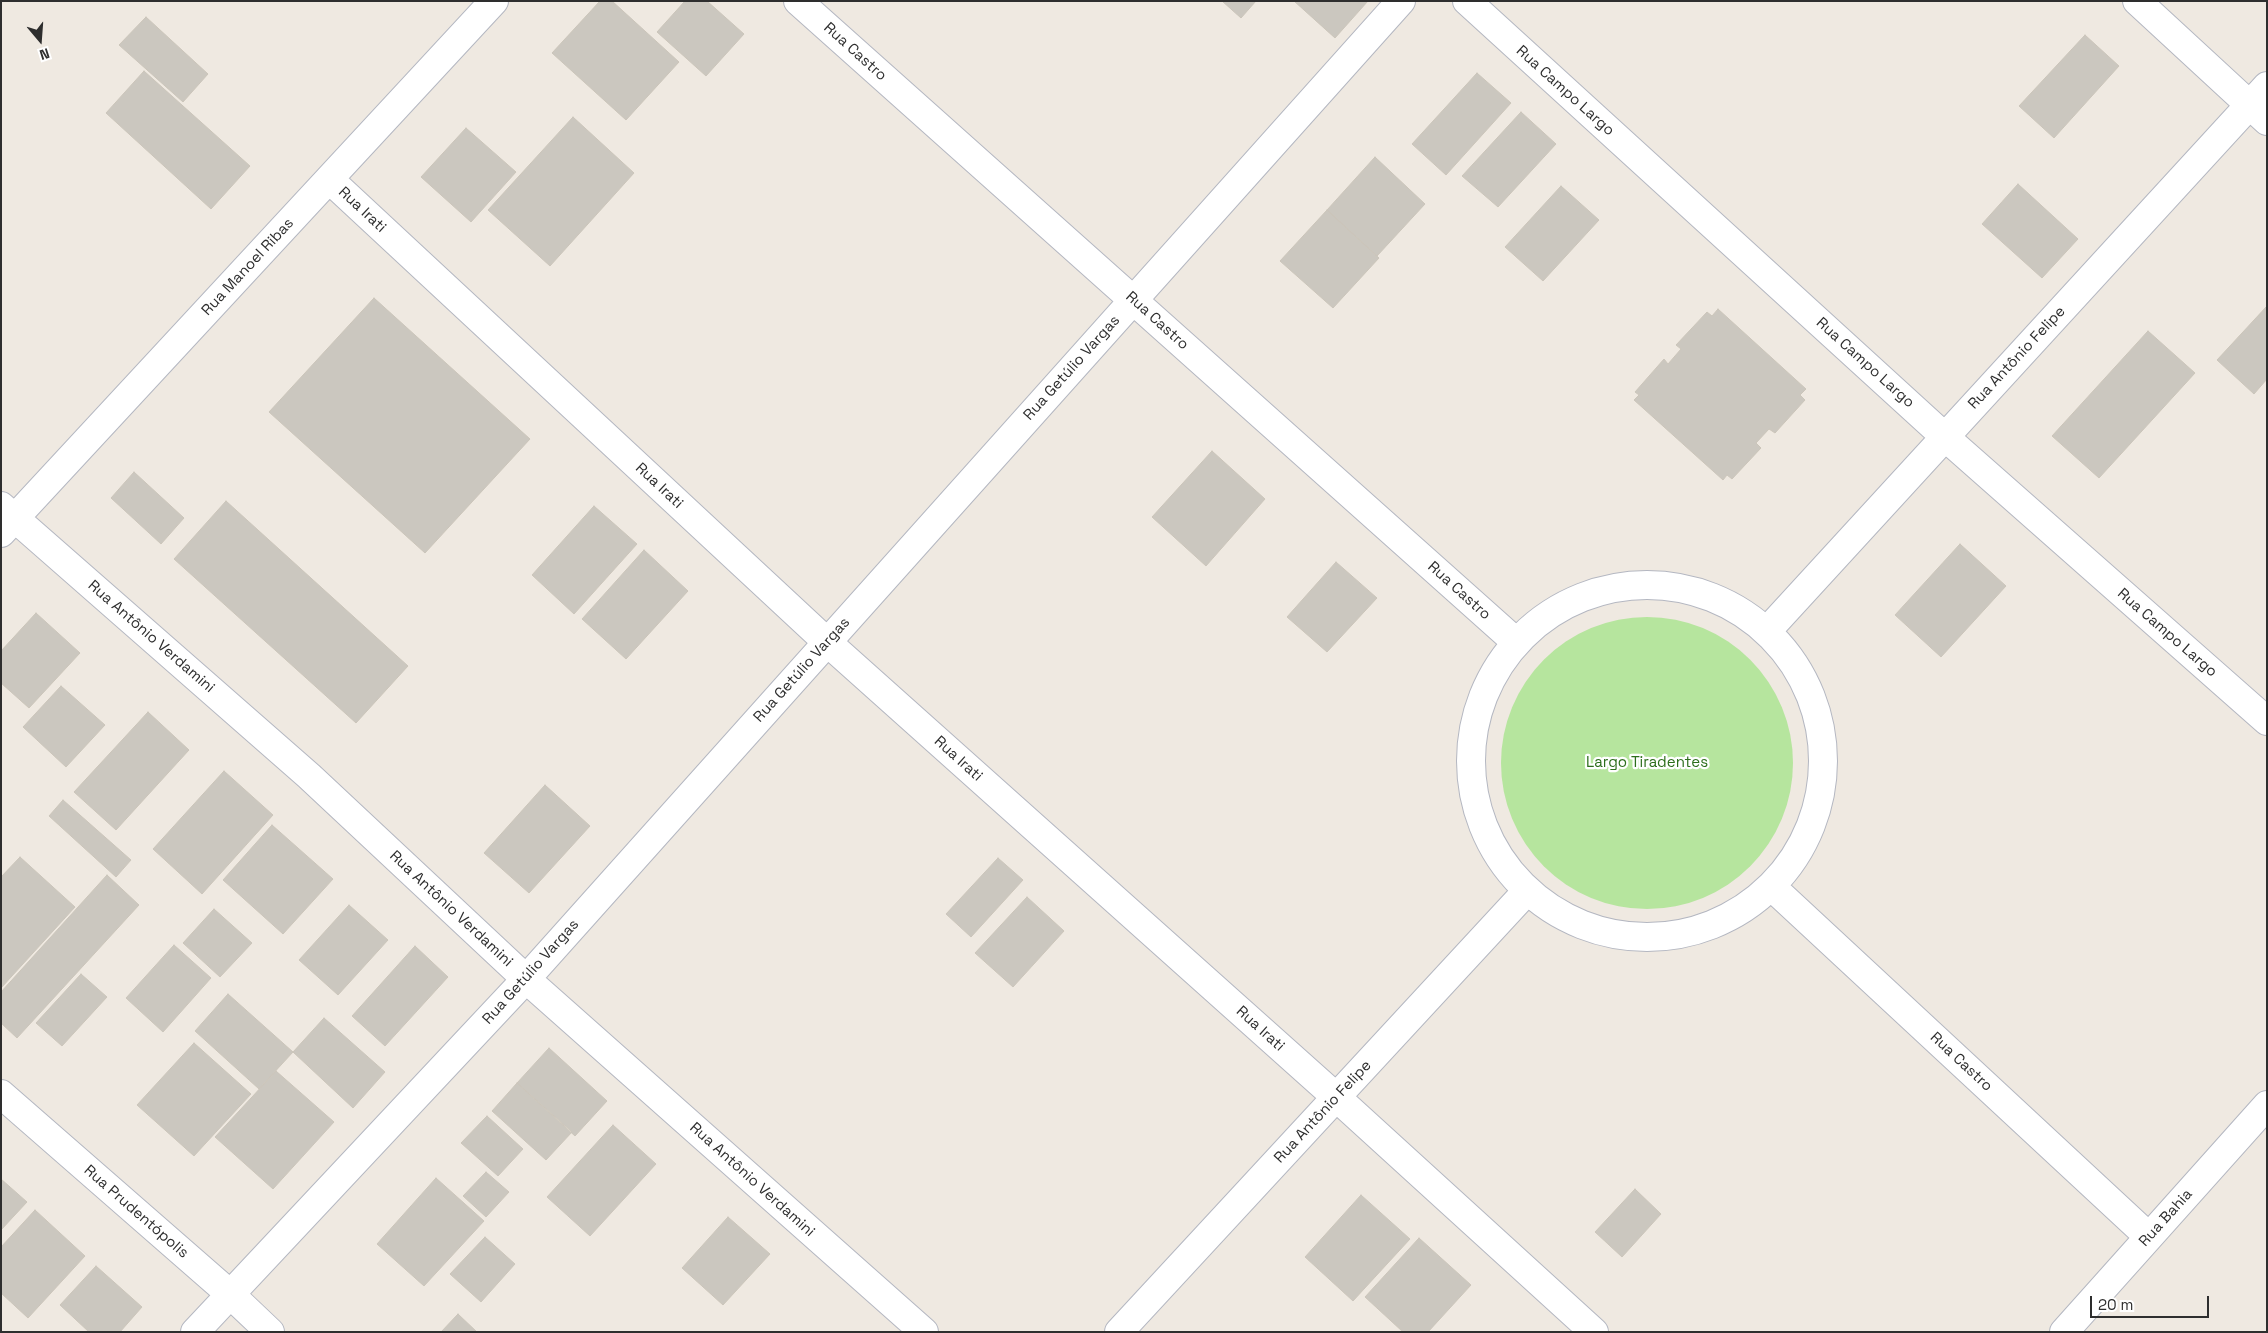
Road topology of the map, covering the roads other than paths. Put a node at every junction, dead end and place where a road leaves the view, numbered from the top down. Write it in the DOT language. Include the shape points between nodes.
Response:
graph roads {
  1 [pos="494,1"];
  2 [pos="798,1"];
  3 [pos="1401,1"];
  4 [pos="1467,1"];
  5 [pos="2137,1"];
  6 [pos="2261,104"];
  7 [pos="329,179"];
  8 [pos="1133,300"];
  9 [pos="1945,436"];
  10 [pos="6,519"];
  11 [pos="1768,631"];
  12 [pos="827,642"];
  13 [pos="1516,642"];
  14 [pos="2267,720"];
  15 [pos="1772,887"];
  16 [pos="1526,892"];
  17 [pos="526,979"];
  18 [pos="1,1094"];
  19 [pos="1336,1097"];
  20 [pos="2267,1105"];
  21 [pos="2150,1237"];
  22 [pos="230,1294"];
  23 [pos="195,1332"];
  24 [pos="270,1332"];
  25 [pos="924,1332"];
  26 [pos="1119,1332"];
  27 [pos="1594,1332"];
  28 [pos="2064,1332"];
  1 -- 7 [label="street, Rua Manoel Ribas"];
  2 -- 8 [label="street, Rua Castro"];
  3 -- 8 [label="street, Rua Getúlio Vargas"];
  4 -- 9 [label="street, Rua Campo Largo"];
  5 -- 6 [label="street"];
  6 -- 9 [label="street, Rua Antônio Felipe"];
  7 -- 10 [label="street, Rua Manoel Ribas"];
  7 -- 12 [label="street, Rua Irati"];
  8 -- 12 [label="street, Rua Getúlio Vargas"];
  8 -- 13 [label="street, Rua Castro"];
  9 -- 11 [label="street, Rua Antônio Felipe"];
  9 -- 14 [label="street, Rua Campo Largo"];
  10 -- 17 [label="street, Rua Antônio Verdamini" via="309,776"];
  11 -- 13 [label="street" via="1721,600 1668,585 1621,587 1560,607"];
  11 -- 15 [label="street" via="1803,675 1822,729 1823,786 1806,841"];
  12 -- 17 [label="street, Rua Getúlio Vargas"];
  12 -- 19 [label="street, Rua Irati"];
  13 -- 16 [label="street" via="1485,688 1470,741 1472,796 1492,848"];
  15 -- 16 [label="street" via="1720,921 1677,935 1623,937 1571,921"];
  15 -- 21 [label="street, Rua Castro"];
  16 -- 19 [label="street, Rua Antônio Felipe"];
  17 -- 22 [label="street, Rua Getúlio Vargas"];
  17 -- 25 [label="street, Rua Antônio Verdamini"];
  18 -- 22 [label="street, Rua Prudentópolis"];
  19 -- 26 [label="street, Rua Antônio Felipe"];
  19 -- 27 [label="street, Rua Irati"];
  20 -- 21 [label="street, Rua Bahia"];
  21 -- 28 [label="street, Rua Bahia"];
  22 -- 23 [label="street, Rua Getúlio Vargas"];
  22 -- 24 [label="street, Rua Prudentópolis"];
}
